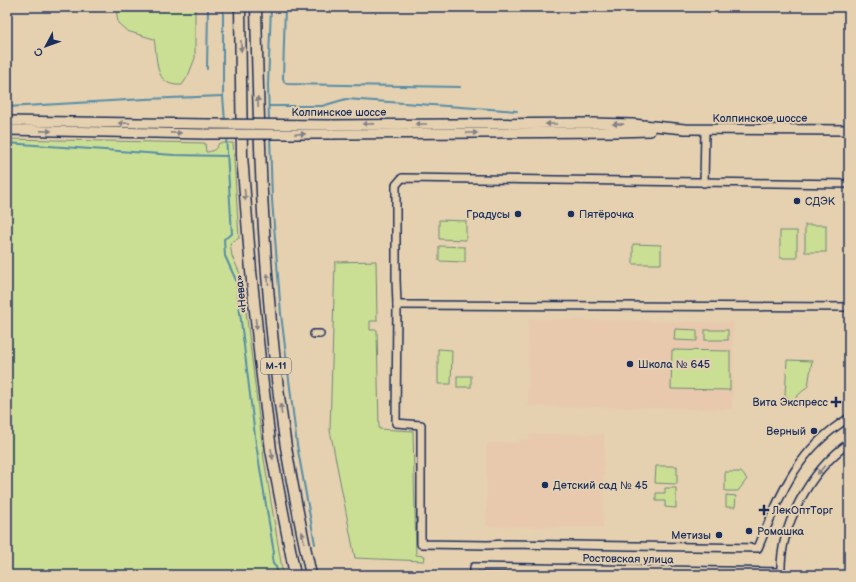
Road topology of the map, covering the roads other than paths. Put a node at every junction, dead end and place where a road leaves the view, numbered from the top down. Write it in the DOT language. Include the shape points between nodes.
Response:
graph roads {
  1 [pos="240,7"];
  2 [pos="256,7"];
  3 [pos="7,121"];
  4 [pos="205,129"];
  5 [pos="7,130"];
  6 [pos="705,130"];
  7 [pos="849,130"];
  8 [pos="704,183"];
  9 [pos="849,184"];
  10 [pos="398,305"];
  11 [pos="849,307"];
  12 [pos="849,418"];
  13 [pos="849,443"];
  14 [pos="781,574"];
  15 [pos="296,575"];
  16 [pos="311,575"];
  17 [pos="474,575"];
  1 -- 15 [label="highway, «Нева» / М-11, one-way" via="242,156 260,360 271,450"];
  16 -- 2 [label="highway, М-11, one-way" via="286,447 275,358 260,155"];
  4 -- 3 [label="main road, Колпинское шоссе, one-way"];
  5 -- 4 [label="main road, Колпинское шоссе, one-way"];
  4 -- 6 [label="main road, Колпинское шоссе, bridge" via="590,123"];
  6 -- 7 [label="main road, Колпинское шоссе"];
  6 -- 8 [label="street"];
  8 -- 9 [label="street"];
  8 -- 10 [label="street" via="402,178 396,184"];
  10 -- 11 [label="street"];
  10 -- 12 [label="street" via="396,423 421,424 421,544 758,548 789,479 802,459 836,426"];
  13 -- 14 [label="street, Ростовская улица, one-way" via="818,472 799,503 786,537"];
  14 -- 17 [label="street, Ростовская улица" via="474,567"];
}
